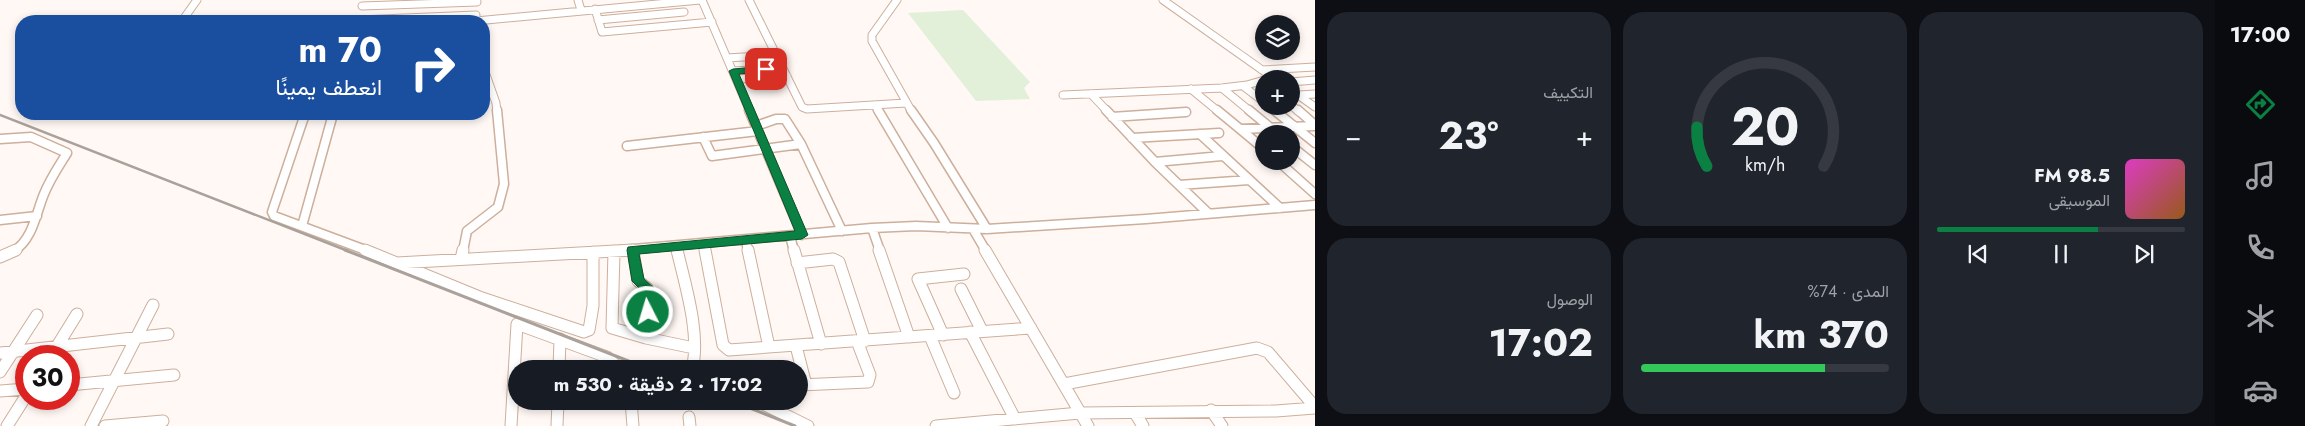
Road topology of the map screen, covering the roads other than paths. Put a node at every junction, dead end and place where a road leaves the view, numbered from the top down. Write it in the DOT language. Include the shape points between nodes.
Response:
graph roads {
  1 [pos="197,0"];
  2 [pos="578,0"];
  3 [pos="701,0"];
  4 [pos="749,0"];
  5 [pos="897,0"];
  6 [pos="1163,0"];
  7 [pos="477,1"];
  8 [pos="680,2"];
  9 [pos="363,3"];
  10 [pos="595,9"];
  11 [pos="580,10"];
  12 [pos="684,12"];
  13 [pos="186,15"];
  14 [pos="476,15"];
  15 [pos="490,18"];
  16 [pos="598,20"];
  17 [pos="712,22"];
  18 [pos="689,24"];
  19 [pos="777,55"];
  20 [pos="728,58"];
  21 [pos="1315,67"];
  22 [pos="783,68"];
  23 [pos="1262,70"];
  24 [pos="735,75"];
  25 [pos="787,76"];
  26 [pos="1315,80"];
  27 [pos="1300,81"];
  28 [pos="1255,83"];
  29 [pos="490,86"];
  30 [pos="1243,86"];
  31 [pos="1222,88"];
  32 [pos="1191,89"];
  33 [pos="1091,94"];
  34 [pos="1315,94"];
  35 [pos="1255,95"];
  36 [pos="1300,95"];
  37 [pos="1063,96"];
  38 [pos="1300,96"];
  39 [pos="906,103"];
  40 [pos="875,105"];
  41 [pos="1315,107"];
  42 [pos="1186,112"];
  43 [pos="1300,112"];
  44 [pos="1280,115"];
  45 [pos="1112,117"];
  46 [pos="303,120"];
  47 [pos="331,120"];
  48 [pos="1266,125"];
  49 [pos="1292,125"];
  50 [pos="1315,125"];
  51 [pos="1300,126"];
  52 [pos="1255,128"];
  53 [pos="757,129"];
  54 [pos="1240,129"];
  55 [pos="1300,132"];
  56 [pos="1219,133"];
  57 [pos="1200,134"];
  58 [pos="703,137"];
  59 [pos="1132,138"];
  60 [pos="0,139"];
  61 [pos="1255,142"];
  62 [pos="1315,143"];
  63 [pos="801,144"];
  64 [pos="627,146"];
  65 [pos="766,150"];
  66 [pos="1300,153"];
  67 [pos="1222,156"];
  68 [pos="1155,162"];
  69 [pos="1315,165"];
  70 [pos="1288,170"];
  71 [pos="1249,180"];
  72 [pos="1179,186"];
  73 [pos="1315,194"];
  74 [pos="1315,205"];
  75 [pos="1280,208"];
  76 [pos="1208,214"];
  77 [pos="37,216"];
  78 [pos="0,220"];
  79 [pos="302,226"];
  80 [pos="872,228"];
  81 [pos="948,228"];
  82 [pos="973,229"];
  83 [pos="987,230"];
  84 [pos="842,231"];
  85 [pos="802,235"];
  86 [pos="790,236"];
  87 [pos="746,240"];
  88 [pos="704,244"];
  89 [pos="676,246"];
  90 [pos="633,250"];
  91 [pos="614,251"];
  92 [pos="593,252"];
  93 [pos="0,257"];
  94 [pos="461,259"];
  95 [pos="397,263"];
  96 [pos="797,263"];
  97 [pos="964,274"];
  98 [pos="961,289"];
  99 [pos="153,305"];
  100 [pos="77,314"];
  101 [pos="37,315"];
  102 [pos="1032,328"];
  103 [pos="976,332"];
  104 [pos="168,334"];
  105 [pos="943,335"];
  106 [pos="930,336"];
  107 [pos="909,337"];
  108 [pos="136,338"];
  109 [pos="646,338"];
  110 [pos="560,339"];
  111 [pos="861,341"];
  112 [pos="821,344"];
  113 [pos="58,345"];
  114 [pos="75,345"];
  115 [pos="796,346"];
  116 [pos="769,347"];
  117 [pos="694,348"];
  118 [pos="13,352"];
  119 [pos="0,353"];
  120 [pos="559,360"];
  121 [pos="610,360"];
  122 [pos="695,360"];
  123 [pos="799,360"];
  124 [pos="0,372"];
  125 [pos="174,375"];
  126 [pos="116,381"];
  127 [pos="80,384"];
  128 [pos="1064,384"];
  129 [pos="808,385"];
  130 [pos="15,390"];
  131 [pos="0,391"];
  132 [pos="954,393"];
  133 [pos="1315,407"];
  134 [pos="18,410"];
  135 [pos="558,410"];
  136 [pos="632,410"];
  137 [pos="775,410"];
  138 [pos="1210,410"];
  139 [pos="1080,413"];
  140 [pos="1135,413"];
  141 [pos="1015,419"];
  142 [pos="163,421"];
  143 [pos="8,426"];
  144 [pos="91,426"];
  145 [pos="105,426"];
  146 [pos="511,426"];
  147 [pos="557,426"];
  148 [pos="633,426"];
  149 [pos="808,426"];
  150 [pos="936,426"];
  151 [pos="1088,426"];
  152 [pos="1143,426"];
  153 [pos="1222,426"];
  1 -- 13 [label="street"];
  2 -- 11 [label="street"];
  3 -- 8 [label="street"];
  3 -- 17 [label="street"];
  4 -- 19 [label="street"];
  5 -- 39 [label="street" via="872,35 872,41"];
  6 -- 23 [label="street"];
  7 -- 9 [label="street"];
  7 -- 14 [label="street"];
  8 -- 10 [label="street"];
  8 -- 12 [label="street"];
  10 -- 11 [label="street"];
  10 -- 16 [label="street"];
  11 -- 15 [label="street"];
  12 -- 16 [label="street"];
  12 -- 18 [label="street"];
  16 -- 18 [label="street" via="602,32"];
  17 -- 18 [label="street"];
  17 -- 20 [label="street"];
  19 -- 20 [label="street"];
  19 -- 22 [label="street"];
  20 -- 24 [label="street"];
  21 -- 23 [label="street"];
  22 -- 24 [label="street"];
  22 -- 25 [label="street"];
  24 -- 25 [label="street"];
  24 -- 53 [label="street"];
  25 -- 40 [label="street" via="800,105 807,109"];
  26 -- 27 [label="street"];
  28 -- 30 [label="street"];
  29 -- 94 [label="street" via="496,103 504,184 498,207 467,231"];
  30 -- 31 [label="street"];
  30 -- 35 [label="street"];
  31 -- 32 [label="street"];
  31 -- 48 [label="street"];
  32 -- 33 [label="street"];
  32 -- 54 [label="street"];
  33 -- 37 [label="street"];
  33 -- 45 [label="street"];
  34 -- 36 [label="street"];
  38 -- 41 [label="street"];
  39 -- 40 [label="street"];
  39 -- 83 [label="street"];
  40 -- 81 [label="street"];
  42 -- 45 [label="street"];
  43 -- 50 [label="street"];
  44 -- 49 [label="street"];
  45 -- 59 [label="street"];
  46 -- 79 [label="street" via="272,212 276,217"];
  47 -- 79 [label="street"];
  50 -- 51 [label="street"];
  52 -- 54 [label="street"];
  53 -- 58 [label="street"];
  53 -- 63 [label="street" via="776,119 785,119"];
  53 -- 65 [label="street"];
  54 -- 61 [label="street"];
  55 -- 62 [label="street"];
  56 -- 57 [label="street"];
  57 -- 59 [label="street"];
  57 -- 67 [label="street"];
  58 -- 64 [label="street"];
  58 -- 65 [label="street" via="712,156"];
  59 -- 68 [label="street"];
  60 -- 77 [label="street" via="31,137 67,151 44,193"];
  63 -- 65 [label="street"];
  63 -- 84 [label="street"];
  65 -- 85 [label="street"];
  66 -- 69 [label="street"];
  67 -- 68 [label="street"];
  67 -- 71 [label="street"];
  68 -- 72 [label="street"];
  70 -- 73 [label="street"];
  71 -- 72 [label="street"];
  71 -- 75 [label="street"];
  72 -- 76 [label="street"];
  74 -- 75 [label="street"];
  75 -- 76 [label="street"];
  76 -- 83 [label="street"];
  77 -- 78 [label="street"];
  77 -- 93 [label="street" via="20,247 10,255"];
  79 -- 95 [label="street"];
  80 -- 81 [label="street"];
  80 -- 84 [label="street"];
  80 -- 107 [label="street"];
  81 -- 82 [label="street"];
  82 -- 83 [label="street"];
  82 -- 102 [label="street"];
  84 -- 85 [label="street"];
  85 -- 86 [label="street"];
  86 -- 87 [label="street"];
  86 -- 96 [label="street"];
  87 -- 88 [label="street"];
  87 -- 116 [label="street"];
  88 -- 89 [label="street"];
  88 -- 116 [label="street" via="724,347 729,350"];
  89 -- 90 [label="street"];
  89 -- 117 [label="street"];
  90 -- 91 [label="street"];
  90 -- 109 [label="street" via="638,281 647,288"];
  91 -- 92 [label="street"];
  91 -- 109 [label="street" via="610,324 615,330"];
  92 -- 94 [label="street"];
  92 -- 95 [label="street" via="592,306 586,332 482,298"];
  94 -- 95 [label="street"];
  96 -- 111 [label="street" via="833,259 839,262"];
  96 -- 112 [label="street"];
  97 -- 105 [label="street" via="918,279"];
  98 -- 103 [label="street"];
  99 -- 108 [label="street"];
  100 -- 113 [label="street"];
  101 -- 118 [label="street"];
  102 -- 103 [label="street"];
  102 -- 128 [label="street"];
  103 -- 105 [label="street"];
  103 -- 141 [label="street"];
  104 -- 108 [label="street"];
  105 -- 106 [label="street"];
  106 -- 107 [label="street"];
  106 -- 132 [label="street"];
  107 -- 111 [label="street"];
  108 -- 114 [label="street"];
  108 -- 126 [label="street"];
  109 -- 117 [label="street"];
  110 -- 120 [label="street"];
  110 -- 121 [label="street"];
  110 -- 146 [label="street" via="520,323 516,325"];
  111 -- 112 [label="street"];
  111 -- 129 [label="street" via="870,380"];
  112 -- 115 [label="street"];
  115 -- 116 [label="street"];
  115 -- 123 [label="street"];
  117 -- 122 [label="street"];
  118 -- 119 [label="street"];
  118 -- 124 [label="street"];
  125 -- 126 [label="street"];
  126 -- 127 [label="street"];
  126 -- 144 [label="street"];
  128 -- 133 [label="street" via="1257,348 1268,352"];
  128 -- 139 [label="street"];
  130 -- 131 [label="street"];
  133 -- 138 [label="street" via="1276,411"];
  134 -- 143 [label="street"];
  135 -- 147 [label="street"];
  136 -- 148 [label="street"];
  137 -- 149 [label="street"];
  138 -- 140 [label="street"];
  138 -- 153 [label="street"];
  139 -- 140 [label="street"];
  139 -- 141 [label="street"];
  139 -- 151 [label="street"];
  140 -- 152 [label="street"];
  141 -- 150 [label="street"];
  142 -- 145 [label="street"];
}
